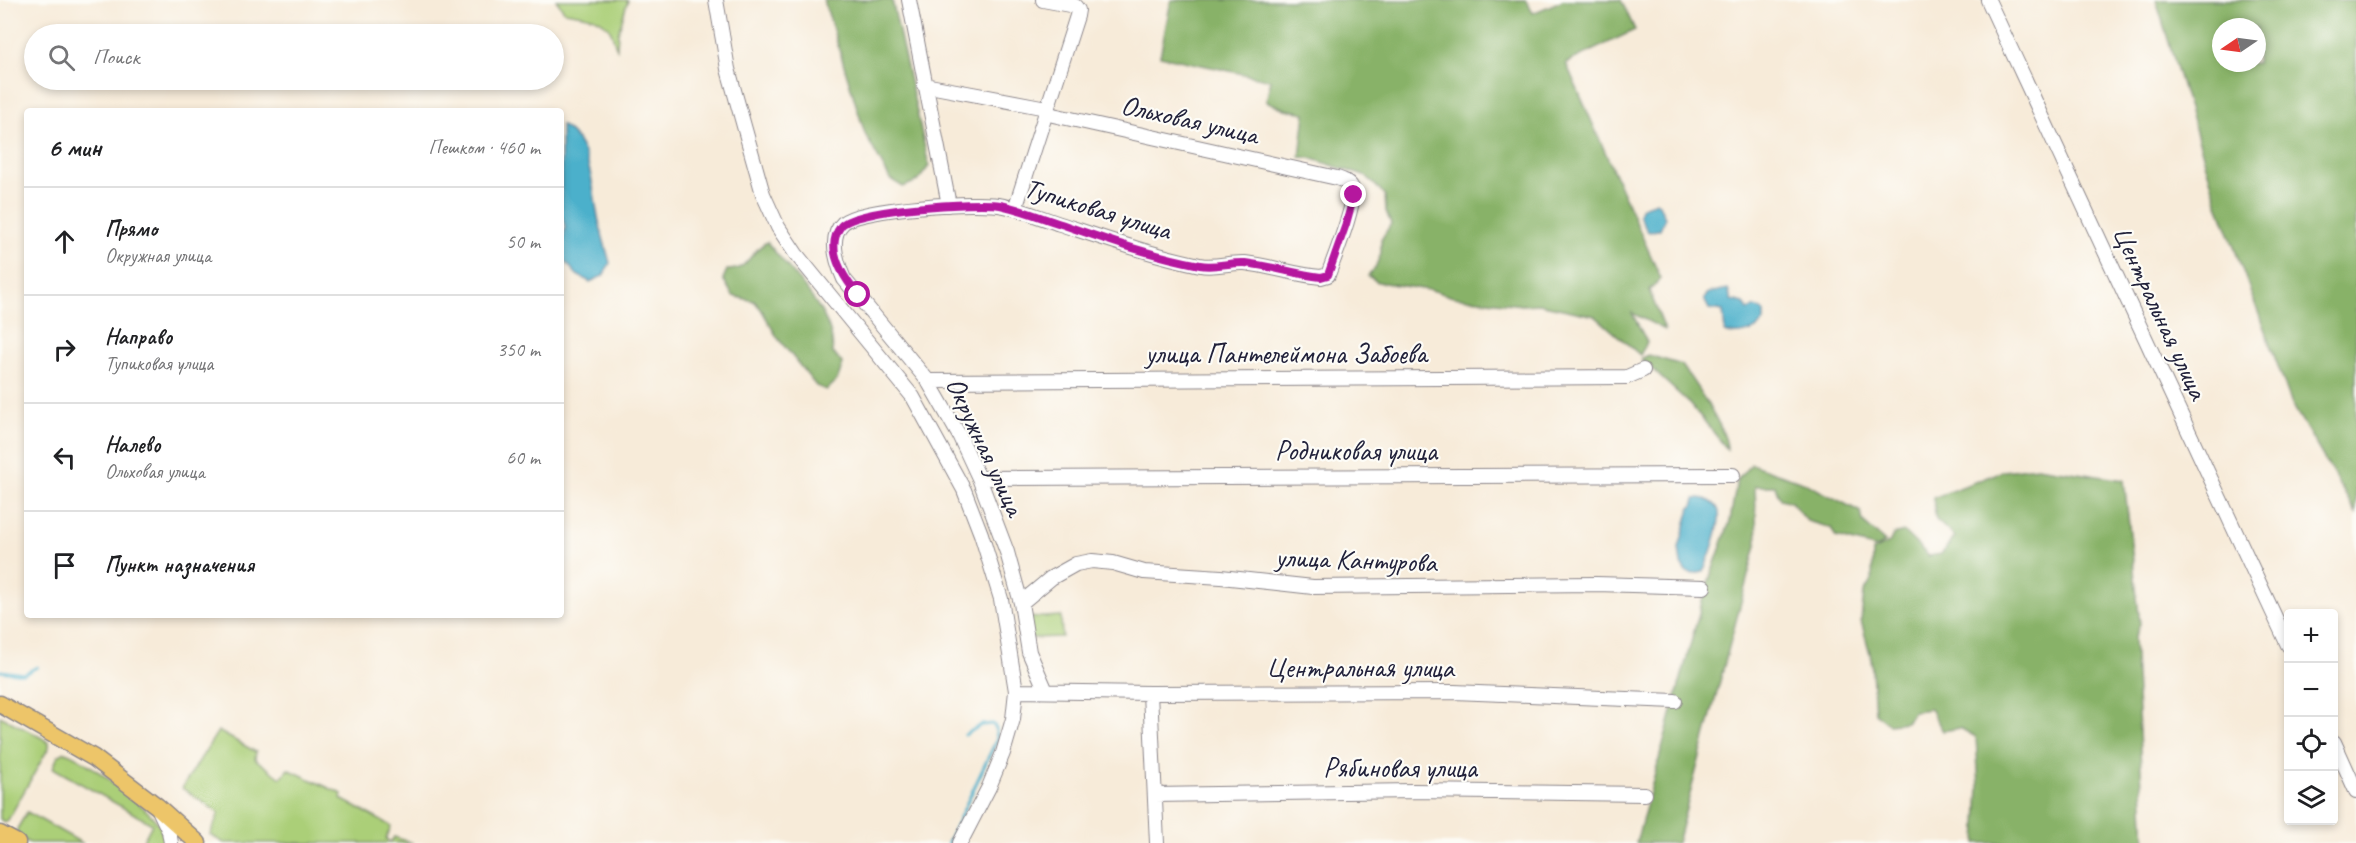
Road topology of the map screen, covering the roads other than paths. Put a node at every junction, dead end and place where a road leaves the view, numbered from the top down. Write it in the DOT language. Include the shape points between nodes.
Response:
graph roads {
  1 [pos="716,0"];
  2 [pos="909,0"];
  3 [pos="1042,0"];
  4 [pos="1988,0"];
  5 [pos="924,85"];
  6 [pos="1047,111"];
  7 [pos="949,205"];
  8 [pos="1015,209"];
  9 [pos="835,247"];
  10 [pos="1328,275"];
  11 [pos="1643,370"];
  12 [pos="928,381"];
  13 [pos="1733,475"];
  14 [pos="979,478"];
  15 [pos="1704,587"];
  16 [pos="1021,603"];
  17 [pos="2284,634"];
  18 [pos="1016,691"];
  19 [pos="1046,691"];
  20 [pos="1150,693"];
  21 [pos="1675,701"];
  22 [pos="0,704"];
  23 [pos="2338,751"];
  24 [pos="2356,791"];
  25 [pos="1645,794"];
  26 [pos="1155,795"];
  27 [pos="157,806"];
  28 [pos="0,834"];
  29 [pos="16,843"];
  30 [pos="171,843"];
  31 [pos="198,843"];
  32 [pos="960,843"];
  33 [pos="1157,843"];
  1 -- 18 [label="street" via="728,69 763,194 796,254 913,397 964,490 1001,599"];
  2 -- 5 [label="street"];
  3 -- 6 [label="street" via="1075,6 1078,10"];
  4 -- 17 [label="street, Центральная улица"];
  5 -- 6 [label="street, Ольховая улица"];
  5 -- 7 [label="street"];
  6 -- 8 [label="street"];
  6 -- 10 [label="street, Ольховая улица" via="1346,182 1354,195"];
  7 -- 8 [label="street, Тупиковая улица" via="980,203"];
  7 -- 9 [label="street, Тупиковая улица" via="890,210 849,219 837,232"];
  8 -- 10 [label="street, Тупиковая улица" via="1134,249 1203,265 1243,263 1310,276"];
  9 -- 12 [label="street, Окружная улица" via="844,279"];
  11 -- 12 [label="street, улица Пантелеймона Забоева" via="1628,377"];
  12 -- 14 [label="street, Окружная улица"];
  13 -- 14 [label="street, Родниковая улица"];
  14 -- 16 [label="street, Окружная улица"];
  15 -- 16 [label="street, улица Кантурова" via="1313,587 1144,572 1092,561 1076,564"];
  16 -- 19 [label="street, Окружная улица" via="1029,652"];
  18 -- 19 [label="street, Центральная улица"];
  18 -- 32 [label="street" via="1003,753"];
  19 -- 20 [label="street, Центральная улица"];
  20 -- 21 [label="street, Центральная улица" via="1454,692"];
  20 -- 26 [label="street"];
  22 -- 27 [label="main road" via="94,758"];
  23 -- 24 [label="street"];
  25 -- 26 [label="street, Рябиновая улица" via="1413,791"];
  26 -- 33 [label="street"];
  27 -- 30 [label="street"];
  27 -- 31 [label="main road"];
  28 -- 29 [label="main road"];
}
